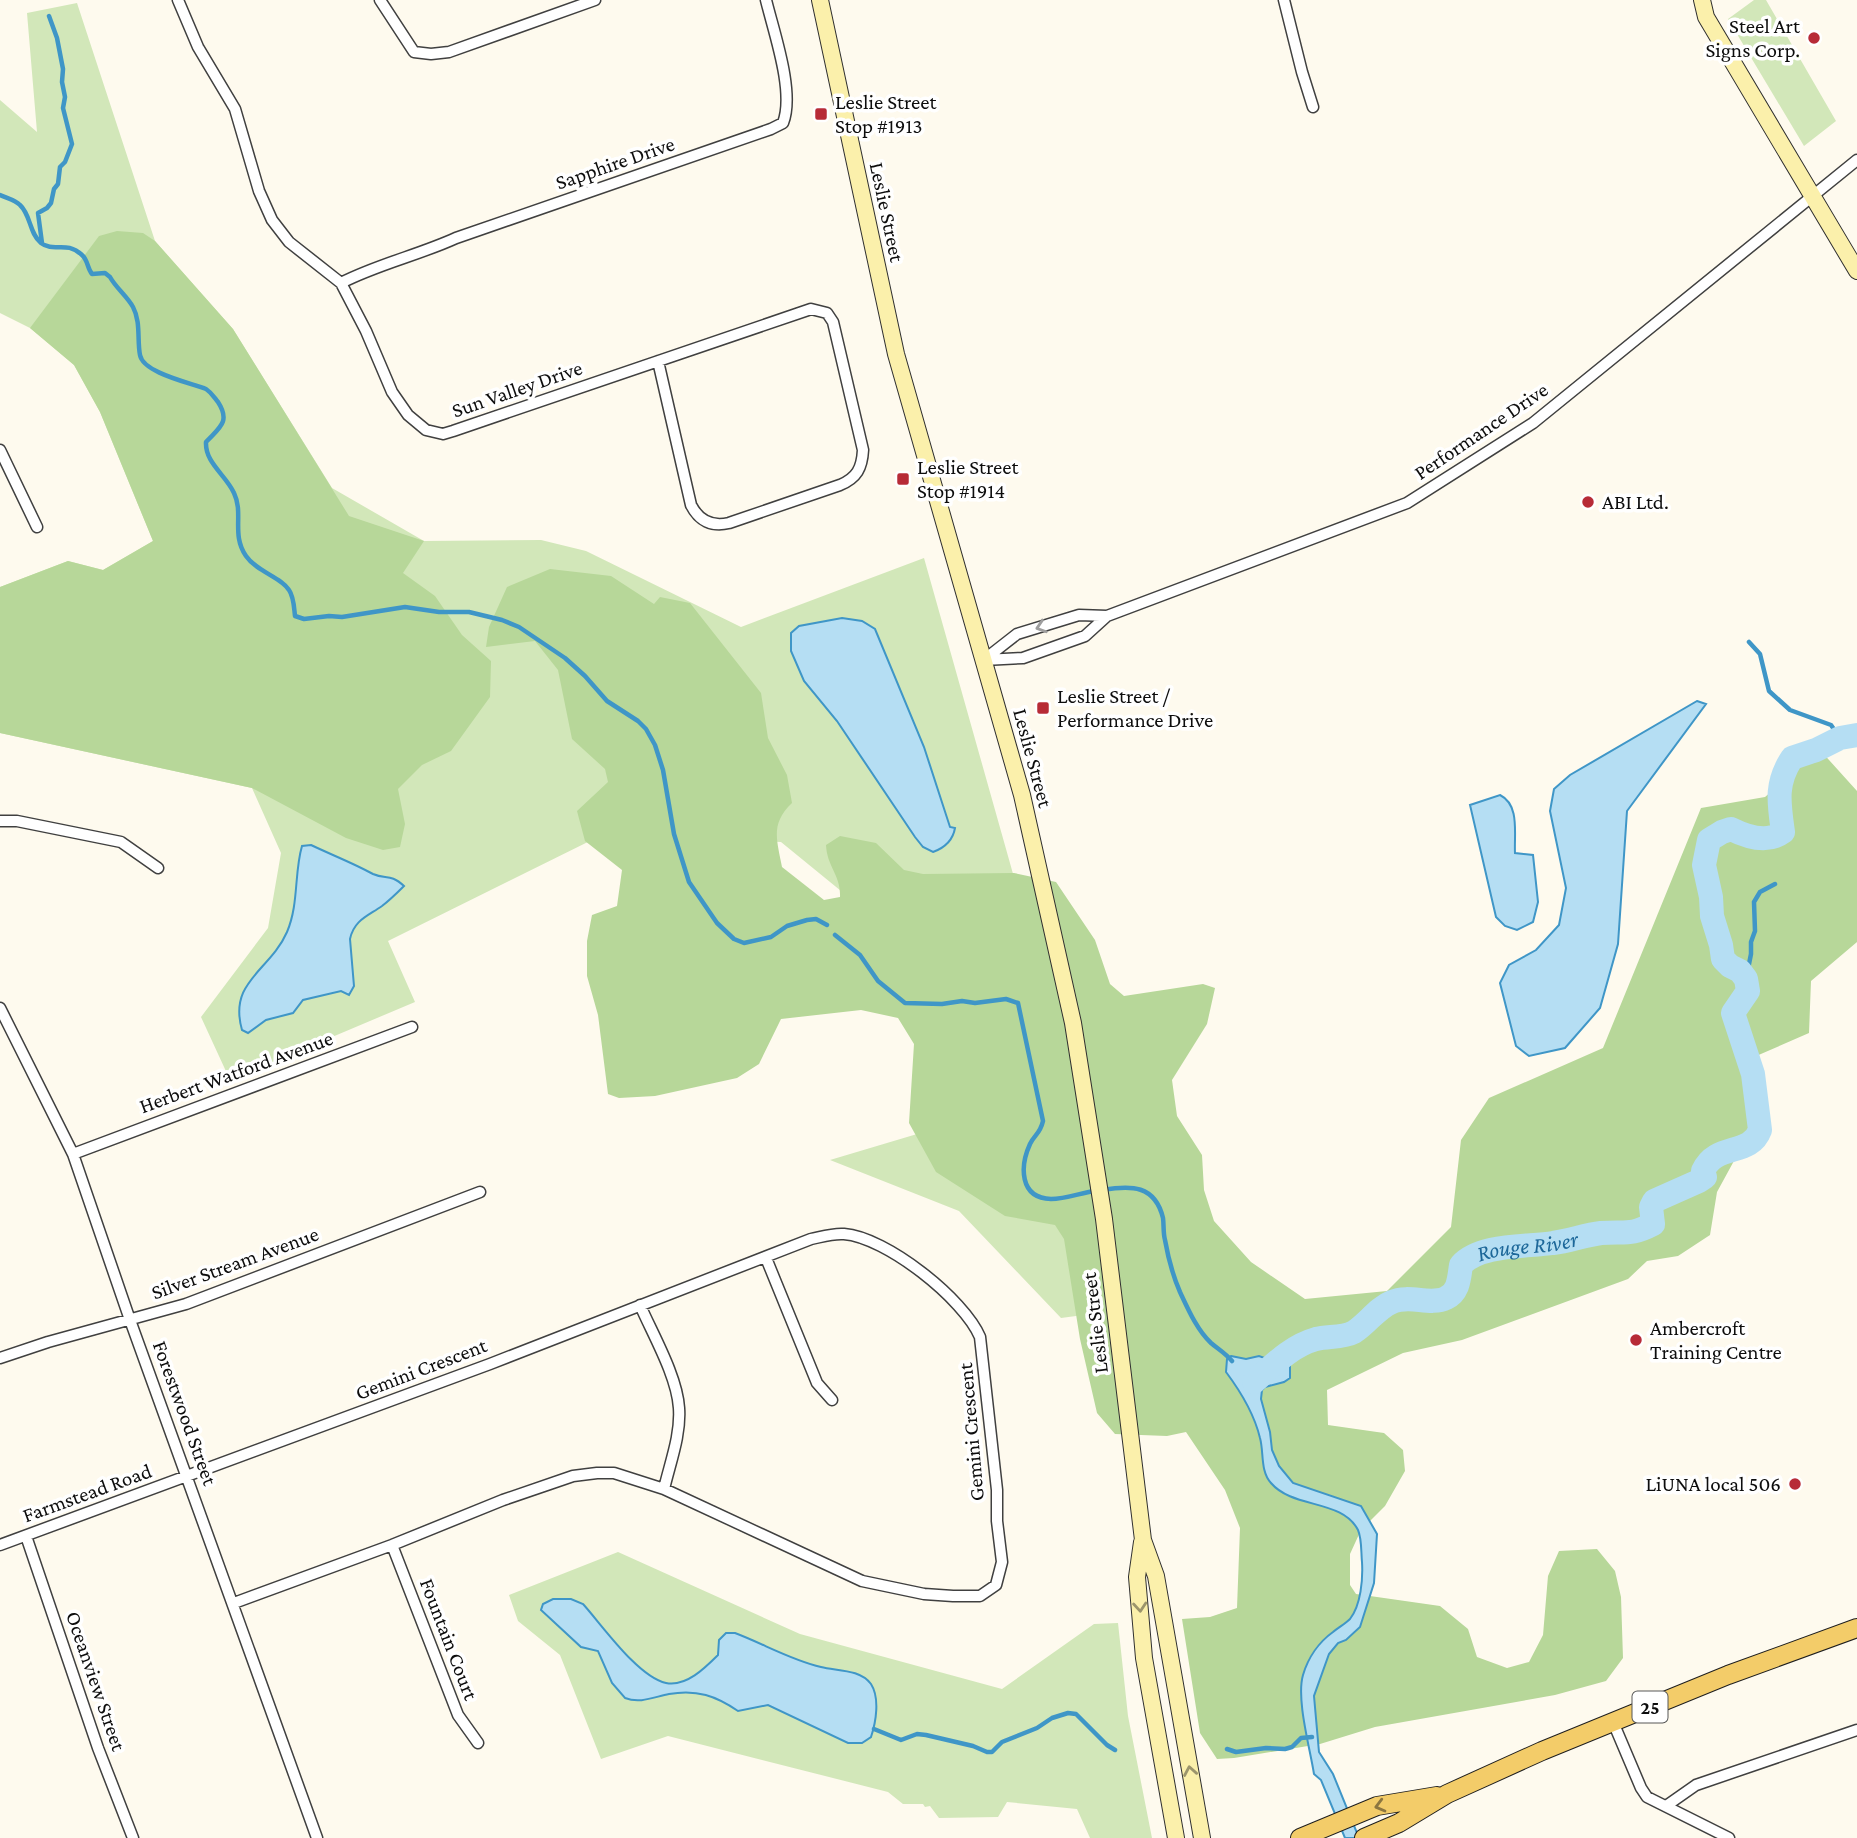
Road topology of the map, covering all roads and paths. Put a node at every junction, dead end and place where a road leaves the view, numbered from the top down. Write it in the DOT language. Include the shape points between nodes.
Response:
graph roads {
  1 [pos="178,0"];
  2 [pos="380,0"];
  3 [pos="596,0"];
  4 [pos="766,0"];
  5 [pos="820,0"];
  6 [pos="1284,0"];
  7 [pos="1702,0"];
  8 [pos="1314,107"];
  9 [pos="1857,160"];
  10 [pos="1812,195"];
  11 [pos="1857,271"];
  12 [pos="341,283"];
  13 [pos="659,361"];
  14 [pos="0,450"];
  15 [pos="37,527"];
  16 [pos="1107,616"];
  17 [pos="984,660"];
  18 [pos="0,821"];
  19 [pos="158,869"];
  20 [pos="0,1008"];
  21 [pos="412,1027"];
  22 [pos="73,1154"];
  23 [pos="480,1192"];
  24 [pos="766,1258"];
  25 [pos="640,1305"];
  26 [pos="130,1320"];
  27 [pos="0,1358"];
  28 [pos="832,1400"];
  29 [pos="188,1477"];
  30 [pos="664,1489"];
  31 [pos="26,1536"];
  32 [pos="1143,1540"];
  33 [pos="0,1545"];
  34 [pos="392,1545"];
  35 [pos="234,1603"];
  36 [pos="1857,1628"];
  37 [pos="1613,1722"];
  38 [pos="1857,1730"];
  39 [pos="478,1743"];
  40 [pos="1447,1794"];
  41 [pos="1666,1806"];
  42 [pos="133,1838"];
  43 [pos="317,1838"];
  44 [pos="1176,1838"];
  45 [pos="1202,1838"];
  46 [pos="1300,1838"];
  47 [pos="1364,1838"];
  48 [pos="1729,1838"];
  1 -- 12 [label="street, Sun Valley Drive" via="198,47 235,109 272,220 289,242"];
  2 -- 3 [label="street" via="414,52 431,54 449,52"];
  4 -- 12 [label="street, Sapphire Drive" via="787,90 783,123"];
  5 -- 17 [label="main road, Leslie Street" via="896,354"];
  6 -- 8 [label="street"];
  7 -- 10 [label="main road" via="1706,17"];
  9 -- 10 [label="street, Performance Drive"];
  10 -- 11 [label="main road"];
  10 -- 16 [label="street, Performance Drive" via="1533,423 1407,503"];
  12 -- 13 [label="street, Sun Valley Drive" via="392,392 408,415 434,433 453,431"];
  13 -- 13 [label="street, Sun Valley Drive" via="691,505 706,522 729,523 840,485 861,467 863,450 834,327 831,317 821,310 797,312"];
  14 -- 15 [label="street"];
  16 -- 17 [label="street, Performance Drive" via="1085,636 1023,658"];
  16 -- 17 [label="street, Performance Drive, one-way" via="1079,615 1017,635"];
  17 -- 32 [label="main road, Leslie Street" via="1046,894 1073,1024 1097,1166"];
  18 -- 19 [label="street" via="121,842"];
  20 -- 22 [label="street, Forestwood Street"];
  21 -- 22 [label="street, Herbert Watford Avenue"];
  22 -- 26 [label="street, Forestwood Street"];
  23 -- 26 [label="street, Silver Stream Avenue" via="186,1304"];
  24 -- 25 [label="street, Gemini Crescent"];
  24 -- 28 [label="street" via="817,1383"];
  24 -- 30 [label="street, Gemini Crescent" via="811,1239 844,1234 877,1244 930,1280 957,1303 975,1327 982,1345 997,1490 1002,1562 996,1585 980,1596 953,1596 862,1581"];
  25 -- 29 [label="street, Gemini Crescent"];
  25 -- 30 [label="street" via="675,1385 679,1408 678,1435"];
  26 -- 27 [label="street, Silver Stream Avenue"];
  26 -- 29 [label="street, Forestwood Street"];
  29 -- 31 [label="street, Farmstead Road"];
  29 -- 35 [label="street, Forestwood Street"];
  30 -- 34 [label="street, Gemini Crescent" via="614,1473 573,1476"];
  31 -- 33 [label="street, Farmstead Road"];
  31 -- 42 [label="street, Oceanview Street" via="97,1748"];
  32 -- 44 [label="main road, Leslie Street, one-way" via="1137,1577 1144,1658"];
  45 -- 32 [label="main road, Leslie Street, one-way" via="1156,1576"];
  34 -- 35 [label="street, Gemini Crescent"];
  34 -- 39 [label="street, Fountain Court" via="458,1716"];
  35 -- 43 [label="street, Forestwood Street"];
  36 -- 37 [label="main road, 25"];
  37 -- 40 [label="main road, 25"];
  37 -- 41 [label="street" via="1640,1788"];
  38 -- 41 [label="street" via="1696,1785"];
  40 -- 46 [label="main road, 25, one-way" via="1377,1806"];
  40 -- 47 [label="main road, 25"];
  41 -- 48 [label="street"];
}
